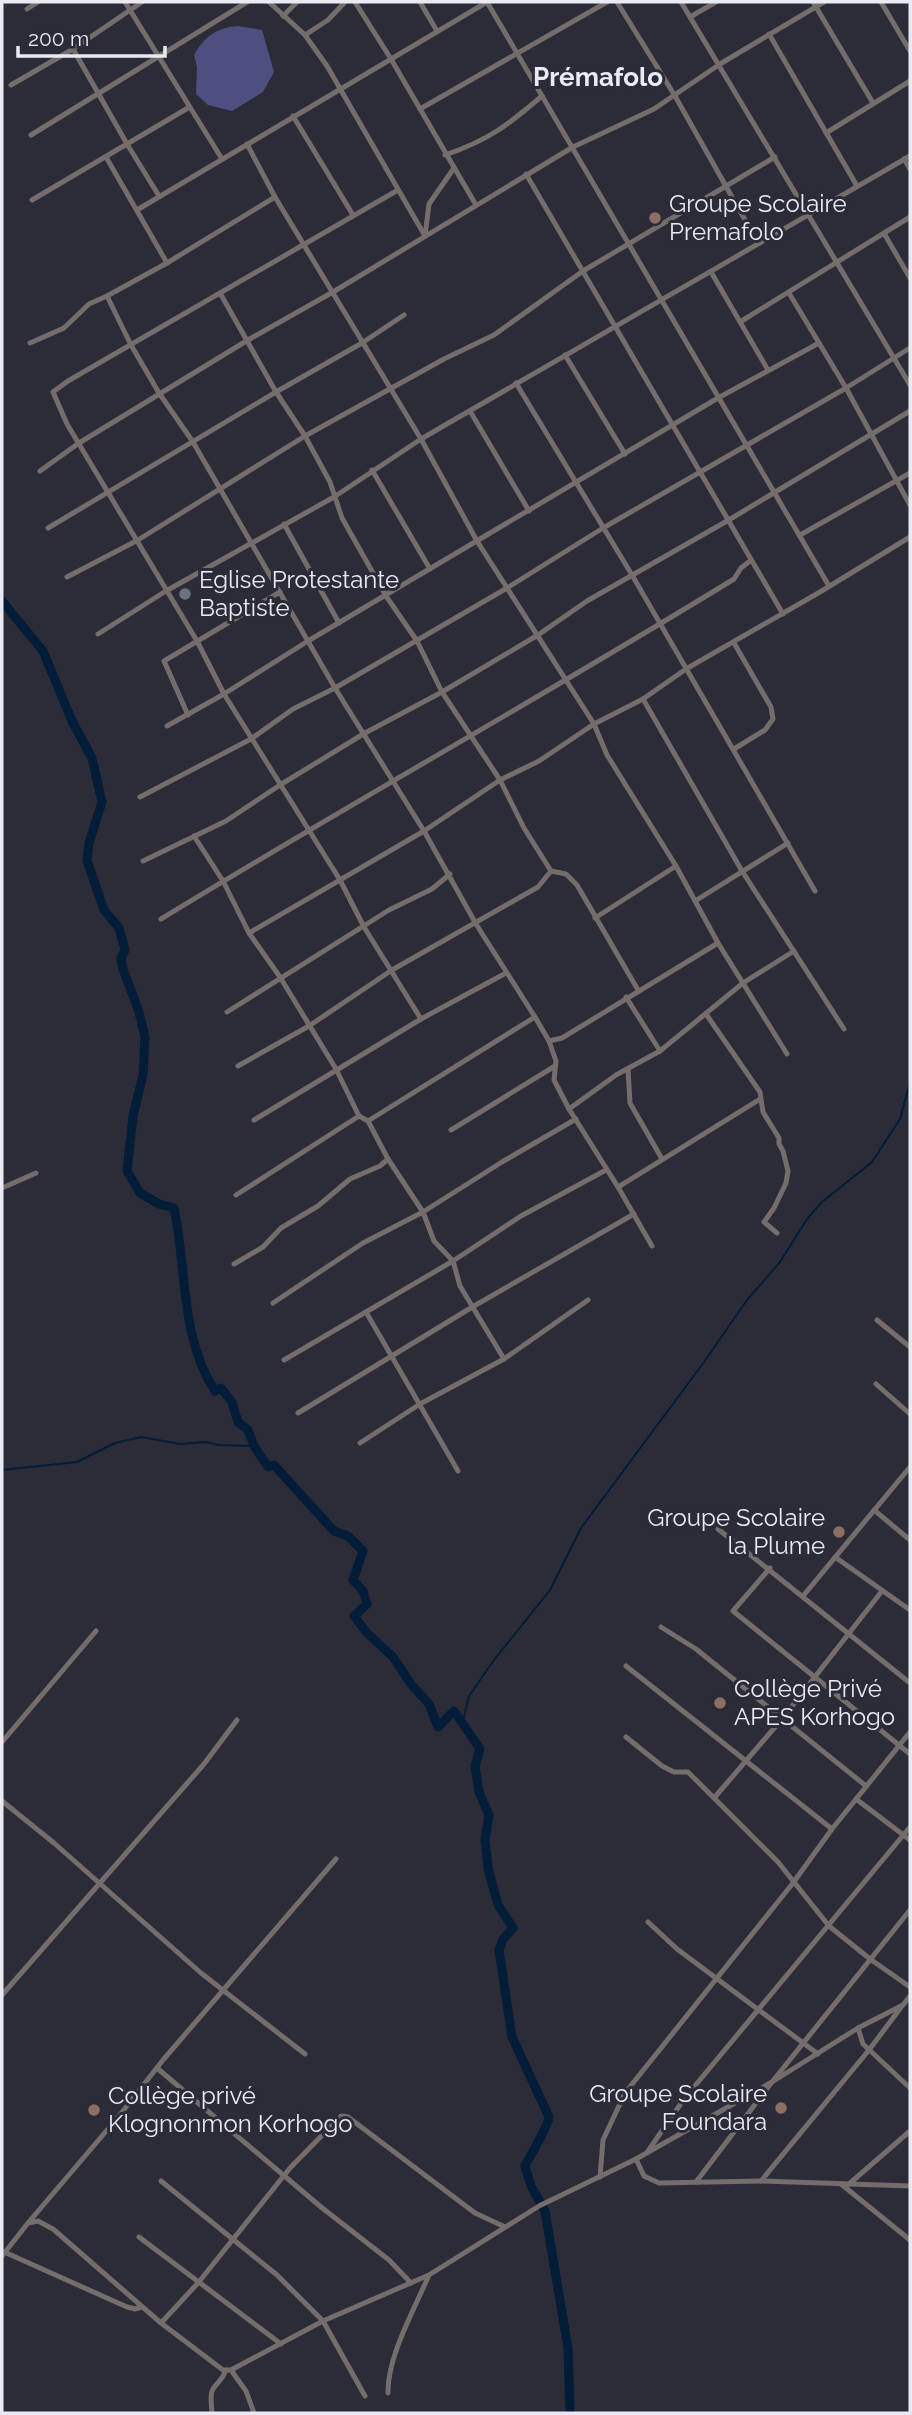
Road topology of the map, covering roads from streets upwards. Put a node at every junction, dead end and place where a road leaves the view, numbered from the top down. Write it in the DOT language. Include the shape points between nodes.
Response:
graph roads {
  1 [pos="38,2"];
  2 [pos="125,2"];
  3 [pos="142,2"];
  4 [pos="247,2"];
  5 [pos="269,2"];
  6 [pos="297,2"];
  7 [pos="345,2"];
  8 [pos="355,2"];
  9 [pos="420,2"];
  10 [pos="487,2"];
  11 [pos="607,2"];
  12 [pos="617,2"];
  13 [pos="681,2"];
  14 [pos="716,2"];
  15 [pos="824,2"];
  16 [pos="881,2"];
  17 [pos="814,4"];
  18 [pos="27,9"];
  19 [pos="129,10"];
  20 [pos="283,16"];
  21 [pos="690,18"];
  22 [pos="437,31"];
  23 [pos="769,34"];
  24 [pos="305,35"];
  25 [pos="73,49"];
  26 [pos="910,51"];
  27 [pos="517,53"];
  28 [pos="158,57"];
  29 [pos="391,59"];
  30 [pos="720,64"];
  31 [pos="910,81"];
  32 [pos="10,85"];
  33 [pos="340,89"];
  34 [pos="98,94"];
  35 [pos="542,96"];
  36 [pos="675,96"];
  37 [pos="873,103"];
  38 [pos="188,108"];
  39 [pos="420,109"];
  40 [pos="293,117"];
  41 [pos="827,133"];
  42 [pos="31,135"];
  43 [pos="127,144"];
  44 [pos="247,144"];
  45 [pos="573,147"];
  46 [pos="445,155"];
  47 [pos="106,156"];
  48 [pos="775,158"];
  49 [pos="907,158"];
  50 [pos="222,159"];
  51 [pos="454,168"];
  52 [pos="910,169"];
  53 [pos="526,174"];
  54 [pos="858,186"];
  55 [pos="727,188"];
  56 [pos="398,190"];
  57 [pos="159,196"];
  58 [pos="275,197"];
  59 [pos="32,200"];
  60 [pos="476,205"];
  61 [pos="137,210"];
  62 [pos="353,215"];
  63 [pos="808,215"];
  64 [pos="910,217"];
  65 [pos="746,220"];
  66 [pos="885,235"];
  67 [pos="425,236"];
  68 [pos="629,243"];
  69 [pos="304,245"];
  70 [pos="167,263"];
  71 [pos="836,263"];
  72 [pos="583,271"];
  73 [pos="711,272"];
  74 [pos="910,278"];
  75 [pos="333,292"];
  76 [pos="220,293"];
  77 [pos="789,293"];
  78 [pos="107,296"];
  79 [pos="661,301"];
  80 [pos="404,315"];
  81 [pos="740,322"];
  82 [pos="614,328"];
  83 [pos="248,340"];
  84 [pos="30,343"];
  85 [pos="362,343"];
  86 [pos="819,343"];
  87 [pos="131,345"];
  88 [pos="910,348"];
  89 [pos="565,355"];
  90 [pos="894,358"];
  91 [pos="768,370"];
  92 [pos="516,383"];
  93 [pos="910,385"];
  94 [pos="846,388"];
  95 [pos="390,389"];
  96 [pos="276,392"];
  97 [pos="159,393"];
  98 [pos="718,398"];
  99 [pos="470,411"];
  100 [pos="910,411"];
  101 [pos="672,426"];
  102 [pos="872,435"];
  103 [pos="305,436"];
  104 [pos="421,439"];
  105 [pos="193,442"];
  106 [pos="79,443"];
  107 [pos="748,445"];
  108 [pos="625,454"];
  109 [pos="372,470"];
  110 [pos="40,471"];
  111 [pos="910,473"];
  112 [pos="699,474"];
  113 [pos="897,483"];
  114 [pos="576,484"];
  115 [pos="219,489"];
  116 [pos="108,491"];
  117 [pos="776,492"];
  118 [pos="334,497"];
  119 [pos="910,505"];
  120 [pos="529,511"];
  121 [pos="727,521"];
  122 [pos="284,524"];
  123 [pos="48,528"];
  124 [pos="603,528"];
  125 [pos="800,535"];
  126 [pos="910,537"];
  127 [pos="138,540"];
  128 [pos="477,541"];
  129 [pos="251,542"];
  130 [pos="750,561"];
  131 [pos="430,569"];
  132 [pos="632,575"];
  133 [pos="67,578"];
  134 [pos="829,586"];
  135 [pos="507,588"];
  136 [pos="166,591"];
  137 [pos="280,592"];
  138 [pos="386,596"];
  139 [pos="783,614"];
  140 [pos="339,623"];
  141 [pos="660,624"];
  142 [pos="98,634"];
  143 [pos="538,635"];
  144 [pos="197,641"];
  145 [pos="308,641"];
  146 [pos="416,641"];
  147 [pos="734,643"];
  148 [pos="686,669"];
  149 [pos="566,679"];
  150 [pos="335,688"];
  151 [pos="442,692"];
  152 [pos="224,694"];
  153 [pos="642,699"];
  154 [pos="188,715"];
  155 [pos="594,724"];
  156 [pos="167,726"];
  157 [pos="365,733"];
  158 [pos="472,735"];
  159 [pos="251,739"];
  160 [pos="734,749"];
  161 [pos="500,780"];
  162 [pos="392,781"];
  163 [pos="280,785"];
  164 [pos="140,797"];
  165 [pos="307,830"];
  166 [pos="424,831"];
  167 [pos="194,836"];
  168 [pos="788,843"];
  169 [pos="143,861"];
  170 [pos="676,866"];
  171 [pos="551,871"];
  172 [pos="742,871"];
  173 [pos="450,874"];
  174 [pos="340,880"];
  175 [pos="223,881"];
  176 [pos="815,891"];
  177 [pos="695,901"];
  178 [pos="595,918"];
  179 [pos="161,919"];
  180 [pos="476,924"];
  181 [pos="365,927"];
  182 [pos="249,933"];
  183 [pos="718,943"];
  184 [pos="794,951"];
  185 [pos="392,970"];
  186 [pos="506,973"];
  187 [pos="280,977"];
  188 [pos="743,983"];
  189 [pos="638,990"];
  190 [pos="626,997"];
  191 [pos="227,1012"];
  192 [pos="706,1014"];
  193 [pos="535,1017"];
  194 [pos="421,1019"];
  195 [pos="309,1026"];
  196 [pos="844,1029"];
  197 [pos="560,1039"];
  198 [pos="549,1041"];
  199 [pos="660,1051"];
  200 [pos="551,1052"];
  201 [pos="787,1054"];
  202 [pos="238,1066"];
  203 [pos="555,1066"];
  204 [pos="336,1069"];
  205 [pos="628,1069"];
  206 [pos="760,1099"];
  207 [pos="569,1109"];
  208 [pos="359,1116"];
  209 [pos="576,1119"];
  210 [pos="254,1120"];
  211 [pos="368,1121"];
  212 [pos="451,1130"];
  213 [pos="388,1158"];
  214 [pos="662,1159"];
  215 [pos="606,1170"];
  216 [pos="36,1173"];
  217 [pos="618,1186"];
  218 [pos="2,1188"];
  219 [pos="236,1195"];
  220 [pos="423,1212"];
  221 [pos="634,1214"];
  222 [pos="777,1233"];
  223 [pos="652,1245"];
  224 [pos="453,1261"];
  225 [pos="234,1264"];
  226 [pos="588,1300"];
  227 [pos="273,1303"];
  228 [pos="474,1306"];
  229 [pos="366,1312"];
  230 [pos="877,1320"];
  231 [pos="910,1346"];
  232 [pos="392,1356"];
  233 [pos="504,1359"];
  234 [pos="284,1360"];
  235 [pos="876,1384"];
  236 [pos="420,1404"];
  237 [pos="298,1413"];
  238 [pos="910,1414"];
  239 [pos="360,1443"];
  240 [pos="909,1469"];
  241 [pos="458,1471"];
  242 [pos="874,1510"];
  243 [pos="718,1529"];
  244 [pos="910,1540"];
  245 [pos="835,1557"];
  246 [pos="769,1568"];
  247 [pos="883,1591"];
  248 [pos="803,1596"];
  249 [pos="909,1606"];
  250 [pos="660,1628"];
  251 [pos="96,1631"];
  252 [pos="850,1633"];
  253 [pos="626,1666"];
  254 [pos="815,1677"];
  255 [pos="910,1683"];
  256 [pos="782,1719"];
  257 [pos="237,1720"];
  258 [pos="910,1732"];
  259 [pos="626,1737"];
  260 [pos="2,1742"];
  261 [pos="899,1745"];
  262 [pos="910,1754"];
  263 [pos="746,1760"];
  264 [pos="866,1786"];
  265 [pos="714,1798"];
  266 [pos="856,1798"];
  267 [pos="2,1801"];
  268 [pos="910,1827"];
  269 [pos="832,1829"];
  270 [pos="903,1835"];
  271 [pos="910,1840"];
  272 [pos="336,1859"];
  273 [pos="98,1883"];
  274 [pos="793,1883"];
  275 [pos="910,1909"];
  276 [pos="648,1922"];
  277 [pos="829,1926"];
  278 [pos="870,1959"];
  279 [pos="716,1978"];
  280 [pos="910,1987"];
  281 [pos="224,1989"];
  282 [pos="2,1995"];
  283 [pos="910,1996"];
  284 [pos="902,2005"];
  285 [pos="759,2011"];
  286 [pos="858,2028"];
  287 [pos="803,2043"];
  288 [pos="869,2050"];
  289 [pos="818,2053"];
  290 [pos="305,2054"];
  291 [pos="157,2068"];
  292 [pos="772,2082"];
  293 [pos="910,2088"];
  294 [pos="910,2131"];
  295 [pos="648,2152"];
  296 [pos="636,2159"];
  297 [pos="284,2176"];
  298 [pos="600,2177"];
  299 [pos="161,2181"];
  300 [pos="761,2181"];
  301 [pos="696,2182"];
  302 [pos="841,2183"];
  303 [pos="849,2184"];
  304 [pos="910,2186"];
  305 [pos="27,2223"];
  306 [pos="505,2227"];
  307 [pos="139,2237"];
  308 [pos="232,2240"];
  309 [pos="910,2240"];
  310 [pos="3,2253"];
  311 [pos="429,2275"];
  312 [pos="198,2283"];
  313 [pos="411,2283"];
  314 [pos="142,2307"];
  315 [pos="323,2321"];
  316 [pos="161,2323"];
  317 [pos="281,2344"];
  318 [pos="229,2370"];
  319 [pos="388,2393"];
  320 [pos="365,2396"];
  321 [pos="212,2413"];
  322 [pos="254,2413"];
  1 -- 18 [label="street"];
  2 -- 19 [label="street"];
  3 -- 19 [label="street"];
  4 -- 28 [label="street"];
  5 -- 20 [label="street"];
  6 -- 20 [label="street"];
  7 -- 24 [label="street"];
  8 -- 29 [label="street"];
  9 -- 22 [label="street"];
  10 -- 22 [label="street"];
  10 -- 27 [label="street"];
  11 -- 27 [label="street"];
  12 -- 36 [label="street"];
  13 -- 21 [label="street"];
  14 -- 21 [label="street"];
  15 -- 17 [label="street"];
  16 -- 26 [label="street"];
  17 -- 23 [label="street"];
  17 -- 37 [label="street"];
  19 -- 25 [label="street"];
  19 -- 28 [label="street"];
  20 -- 24 [label="street"];
  21 -- 30 [label="street"];
  22 -- 29 [label="street"];
  23 -- 30 [label="street"];
  23 -- 41 [label="street"];
  24 -- 33 [label="street"];
  25 -- 32 [label="street"];
  25 -- 34 [label="street"];
  27 -- 35 [label="street"];
  27 -- 39 [label="street"];
  28 -- 34 [label="street"];
  28 -- 38 [label="street"];
  29 -- 33 [label="street"];
  29 -- 39 [label="street"];
  30 -- 36 [label="street"];
  30 -- 48 [label="street"];
  31 -- 37 [label="street"];
  33 -- 40 [label="street"];
  33 -- 56 [label="street"];
  34 -- 42 [label="street"];
  34 -- 43 [label="street"];
  35 -- 45 [label="street"];
  35 -- 46 [label="street" via="502,130"];
  36 -- 45 [label="street"];
  36 -- 55 [label="street"];
  37 -- 41 [label="street"];
  38 -- 43 [label="street"];
  38 -- 50 [label="street"];
  39 -- 46 [label="street"];
  40 -- 44 [label="street"];
  40 -- 62 [label="street"];
  41 -- 54 [label="street"];
  43 -- 47 [label="street"];
  43 -- 57 [label="street"];
  44 -- 50 [label="street"];
  44 -- 58 [label="street"];
  45 -- 53 [label="street"];
  45 -- 68 [label="street"];
  46 -- 51 [label="street"];
  47 -- 59 [label="street"];
  47 -- 61 [label="street"];
  48 -- 55 [label="street"];
  48 -- 63 [label="street"];
  49 -- 52 [label="street"];
  49 -- 54 [label="street"];
  50 -- 57 [label="street"];
  51 -- 60 [label="street"];
  51 -- 67 [label="street" via="429,204"];
  53 -- 60 [label="street"];
  53 -- 72 [label="street"];
  54 -- 63 [label="street"];
  55 -- 65 [label="street"];
  55 -- 68 [label="street"];
  56 -- 62 [label="street"];
  56 -- 67 [label="street"];
  57 -- 61 [label="street"];
  58 -- 69 [label="street"];
  58 -- 70 [label="street"];
  60 -- 67 [label="street"];
  61 -- 70 [label="street"];
  62 -- 69 [label="street"];
  63 -- 71 [label="street"];
  63 -- 73 [label="street"];
  64 -- 66 [label="street"];
  66 -- 71 [label="street"];
  66 -- 74 [label="street"];
  67 -- 75 [label="street"];
  68 -- 72 [label="street"];
  68 -- 79 [label="street"];
  69 -- 75 [label="street"];
  69 -- 76 [label="street"];
  70 -- 78 [label="street"];
  71 -- 77 [label="street"];
  71 -- 90 [label="street"];
  72 -- 82 [label="street"];
  72 -- 95 [label="street" via="494,335"];
  73 -- 79 [label="street"];
  73 -- 81 [label="street"];
  75 -- 83 [label="street"];
  75 -- 85 [label="street"];
  76 -- 83 [label="street"];
  76 -- 87 [label="street"];
  77 -- 81 [label="street"];
  77 -- 86 [label="street"];
  78 -- 84 [label="street" via="89,304 64,328"];
  78 -- 87 [label="street"];
  79 -- 82 [label="street"];
  79 -- 98 [label="street"];
  80 -- 85 [label="street"];
  81 -- 91 [label="street"];
  82 -- 89 [label="street"];
  82 -- 101 [label="street"];
  83 -- 96 [label="street"];
  83 -- 97 [label="street"];
  85 -- 95 [label="street"];
  85 -- 96 [label="street"];
  86 -- 91 [label="street"];
  86 -- 94 [label="street"];
  87 -- 97 [label="street"];
  87 -- 106 [label="street" via="53,392"];
  88 -- 90 [label="street"];
  89 -- 92 [label="street"];
  89 -- 108 [label="street"];
  90 -- 93 [label="street"];
  90 -- 94 [label="street"];
  91 -- 98 [label="street"];
  92 -- 99 [label="street"];
  92 -- 114 [label="street"];
  94 -- 102 [label="street"];
  94 -- 107 [label="street"];
  95 -- 103 [label="street"];
  95 -- 104 [label="street"];
  96 -- 103 [label="street"];
  96 -- 105 [label="street"];
  97 -- 105 [label="street"];
  97 -- 106 [label="street"];
  98 -- 101 [label="street"];
  98 -- 107 [label="street"];
  99 -- 104 [label="street"];
  99 -- 120 [label="street"];
  100 -- 102 [label="street"];
  101 -- 108 [label="street"];
  101 -- 112 [label="street"];
  102 -- 113 [label="street"];
  102 -- 117 [label="street"];
  103 -- 115 [label="street"];
  103 -- 118 [label="street"];
  104 -- 109 [label="street"];
  104 -- 128 [label="street"];
  105 -- 115 [label="street"];
  105 -- 116 [label="street"];
  106 -- 110 [label="street"];
  106 -- 116 [label="street"];
  107 -- 112 [label="street"];
  107 -- 117 [label="street"];
  108 -- 114 [label="street"];
  109 -- 118 [label="street"];
  109 -- 131 [label="street"];
  111 -- 113 [label="street"];
  112 -- 121 [label="street"];
  112 -- 124 [label="street"];
  113 -- 119 [label="street"];
  113 -- 125 [label="street"];
  114 -- 120 [label="street"];
  114 -- 124 [label="street"];
  115 -- 127 [label="street"];
  115 -- 129 [label="street"];
  116 -- 123 [label="street"];
  116 -- 127 [label="street"];
  117 -- 121 [label="street"];
  117 -- 125 [label="street"];
  118 -- 122 [label="street"];
  118 -- 138 [label="street"];
  120 -- 128 [label="street"];
  121 -- 130 [label="street"];
  121 -- 132 [label="street"];
  122 -- 129 [label="street"];
  122 -- 140 [label="street"];
  124 -- 132 [label="street"];
  124 -- 135 [label="street"];
  125 -- 134 [label="street"];
  126 -- 134 [label="street"];
  127 -- 133 [label="street"];
  127 -- 136 [label="street"];
  128 -- 131 [label="street"];
  128 -- 135 [label="street"];
  129 -- 136 [label="street"];
  129 -- 137 [label="street"];
  130 -- 139 [label="street"];
  130 -- 141 [label="street" via="734,579"];
  131 -- 138 [label="street"];
  132 -- 141 [label="street"];
  132 -- 143 [label="street"];
  134 -- 139 [label="street"];
  135 -- 143 [label="street"];
  135 -- 146 [label="street"];
  136 -- 142 [label="street"];
  136 -- 144 [label="street"];
  137 -- 144 [label="street"];
  137 -- 145 [label="street"];
  138 -- 140 [label="street"];
  138 -- 146 [label="street"];
  139 -- 147 [label="street"];
  140 -- 145 [label="street"];
  141 -- 148 [label="street"];
  141 -- 149 [label="street"];
  143 -- 149 [label="street"];
  143 -- 151 [label="street"];
  144 -- 152 [label="street"];
  144 -- 154 [label="street" via="164,661"];
  145 -- 150 [label="street"];
  145 -- 152 [label="street"];
  146 -- 150 [label="street"];
  146 -- 151 [label="street"];
  147 -- 148 [label="street"];
  147 -- 160 [label="street" via="766,697 773,719 765,730"];
  148 -- 153 [label="street"];
  148 -- 160 [label="street"];
  149 -- 155 [label="street"];
  149 -- 158 [label="street"];
  150 -- 157 [label="street"];
  150 -- 159 [label="street" via="293,709"];
  151 -- 157 [label="street"];
  151 -- 158 [label="street"];
  152 -- 154 [label="street"];
  152 -- 159 [label="street"];
  153 -- 155 [label="street"];
  153 -- 172 [label="street"];
  154 -- 156 [label="street"];
  155 -- 161 [label="street" via="539,761"];
  155 -- 170 [label="street" via="607,755"];
  157 -- 162 [label="street"];
  157 -- 163 [label="street"];
  158 -- 161 [label="street"];
  158 -- 162 [label="street"];
  159 -- 163 [label="street"];
  159 -- 164 [label="street"];
  160 -- 168 [label="street"];
  161 -- 166 [label="street"];
  161 -- 171 [label="street"];
  162 -- 165 [label="street"];
  162 -- 166 [label="street"];
  163 -- 165 [label="street"];
  163 -- 167 [label="street"];
  165 -- 174 [label="street"];
  165 -- 175 [label="street"];
  166 -- 173 [label="street"];
  166 -- 174 [label="street"];
  167 -- 169 [label="street"];
  167 -- 175 [label="street"];
  168 -- 172 [label="street"];
  168 -- 176 [label="street"];
  170 -- 177 [label="street"];
  170 -- 178 [label="street"];
  171 -- 178 [label="street" via="572,878"];
  171 -- 180 [label="street" via="538,887"];
  172 -- 177 [label="street"];
  172 -- 184 [label="street"];
  173 -- 180 [label="street"];
  173 -- 181 [label="street"];
  174 -- 181 [label="street"];
  174 -- 182 [label="street"];
  175 -- 179 [label="street"];
  175 -- 182 [label="street"];
  177 -- 183 [label="street"];
  178 -- 189 [label="street"];
  180 -- 185 [label="street"];
  180 -- 186 [label="street"];
  181 -- 185 [label="street"];
  181 -- 187 [label="street"];
  182 -- 187 [label="street"];
  183 -- 188 [label="street"];
  183 -- 189 [label="street"];
  184 -- 188 [label="street"];
  184 -- 196 [label="street"];
  185 -- 194 [label="street"];
  185 -- 195 [label="street"];
  186 -- 193 [label="street"];
  186 -- 194 [label="street"];
  187 -- 191 [label="street"];
  187 -- 195 [label="street"];
  188 -- 192 [label="street"];
  188 -- 201 [label="street"];
  189 -- 190 [label="street"];
  190 -- 197 [label="street"];
  190 -- 199 [label="street"];
  192 -- 199 [label="street"];
  192 -- 206 [label="street" via="760,1092"];
  193 -- 198 [label="street"];
  193 -- 211 [label="street"];
  194 -- 204 [label="street"];
  195 -- 202 [label="street"];
  195 -- 204 [label="street"];
  197 -- 198 [label="street"];
  197 -- 200 [label="street"];
  198 -- 200 [label="street"];
  199 -- 205 [label="street"];
  200 -- 203 [label="street"];
  203 -- 207 [label="street" via="554,1080"];
  203 -- 212 [label="street"];
  204 -- 208 [label="street"];
  204 -- 210 [label="street"];
  205 -- 207 [label="street"];
  205 -- 214 [label="street" via="631,1103"];
  206 -- 214 [label="street"];
  206 -- 222 [label="street" via="779,1138 788,1171 774,1209 764,1222"];
  207 -- 209 [label="street"];
  208 -- 211 [label="street"];
  208 -- 219 [label="street"];
  209 -- 215 [label="street"];
  209 -- 220 [label="street"];
  211 -- 213 [label="street"];
  213 -- 220 [label="street"];
  213 -- 225 [label="street"];
  214 -- 217 [label="street"];
  215 -- 217 [label="street"];
  215 -- 224 [label="street" via="521,1216"];
  216 -- 218 [label="street"];
  217 -- 221 [label="street"];
  220 -- 224 [label="street" via="434,1241"];
  220 -- 227 [label="street" via="363,1243"];
  221 -- 223 [label="street"];
  221 -- 228 [label="street"];
  224 -- 228 [label="street" via="460,1286"];
  224 -- 229 [label="street"];
  226 -- 233 [label="street"];
  228 -- 232 [label="street"];
  228 -- 233 [label="street"];
  229 -- 232 [label="street"];
  229 -- 234 [label="street"];
  230 -- 231 [label="street"];
  232 -- 236 [label="street"];
  232 -- 237 [label="street"];
  233 -- 236 [label="street"];
  235 -- 238 [label="street"];
  236 -- 239 [label="street"];
  236 -- 241 [label="street"];
  240 -- 242 [label="street"];
  242 -- 244 [label="street"];
  242 -- 245 [label="street"];
  243 -- 246 [label="street"];
  245 -- 247 [label="street"];
  245 -- 248 [label="street"];
  246 -- 248 [label="street"];
  246 -- 254 [label="street" via="733,1611"];
  247 -- 249 [label="street"];
  247 -- 252 [label="street"];
  248 -- 252 [label="street"];
  250 -- 256 [label="street" via="696,1649"];
  251 -- 260 [label="street"];
  252 -- 254 [label="street"];
  252 -- 255 [label="street"];
  253 -- 263 [label="street"];
  254 -- 256 [label="street"];
  254 -- 261 [label="street"];
  256 -- 263 [label="street"];
  256 -- 264 [label="street"];
  257 -- 273 [label="street"];
  258 -- 261 [label="street"];
  259 -- 265 [label="street" via="662,1766 688,1772"];
  261 -- 262 [label="street"];
  261 -- 264 [label="street"];
  263 -- 265 [label="street"];
  263 -- 269 [label="street"];
  264 -- 266 [label="street"];
  265 -- 274 [label="street"];
  266 -- 269 [label="street"];
  266 -- 270 [label="street"];
  267 -- 273 [label="street"];
  268 -- 270 [label="street"];
  269 -- 274 [label="street"];
  270 -- 271 [label="street"];
  270 -- 277 [label="street"];
  272 -- 281 [label="street"];
  273 -- 281 [label="street"];
  273 -- 282 [label="street"];
  274 -- 277 [label="street"];
  274 -- 279 [label="street"];
  275 -- 278 [label="street"];
  276 -- 279 [label="street"];
  277 -- 278 [label="street"];
  277 -- 285 [label="street"];
  278 -- 280 [label="street"];
  278 -- 287 [label="street"];
  279 -- 285 [label="street"];
  279 -- 298 [label="street" via="625,2093 604,2140"];
  281 -- 290 [label="street"];
  281 -- 291 [label="street"];
  283 -- 284 [label="street"];
  284 -- 286 [label="street"];
  284 -- 288 [label="street"];
  285 -- 287 [label="street"];
  285 -- 295 [label="street" via="684,2099"];
  286 -- 288 [label="street"];
  286 -- 289 [label="street"];
  287 -- 289 [label="street"];
  287 -- 292 [label="street"];
  288 -- 293 [label="street"];
  288 -- 300 [label="street"];
  289 -- 292 [label="street"];
  291 -- 297 [label="street"];
  291 -- 305 [label="street"];
  292 -- 295 [label="street"];
  292 -- 301 [label="street"];
  294 -- 303 [label="street"];
  295 -- 296 [label="street"];
  296 -- 298 [label="street"];
  296 -- 301 [label="street" via="651,2181"];
  297 -- 306 [label="street" via="336,2119 348,2117 475,2213"];
  297 -- 308 [label="street"];
  297 -- 313 [label="street"];
  298 -- 306 [label="street"];
  299 -- 308 [label="street"];
  300 -- 301 [label="street"];
  300 -- 302 [label="street"];
  302 -- 303 [label="street"];
  302 -- 309 [label="street"];
  303 -- 304 [label="street"];
  305 -- 310 [label="street"];
  305 -- 314 [label="street" via="38,2221 53,2229"];
  306 -- 311 [label="street"];
  307 -- 312 [label="street"];
  308 -- 312 [label="street"];
  308 -- 315 [label="street" via="277,2275"];
  310 -- 314 [label="street" via="127,2307"];
  311 -- 313 [label="street"];
  311 -- 319 [label="street" via="396,2356"];
  312 -- 316 [label="street"];
  312 -- 317 [label="street"];
  313 -- 315 [label="street"];
  314 -- 316 [label="street"];
  315 -- 317 [label="street"];
  315 -- 320 [label="street"];
  316 -- 318 [label="street"];
  317 -- 318 [label="street"];
  318 -- 321 [label="street" via="213,2389"];
  318 -- 322 [label="street" via="246,2391"];
}
